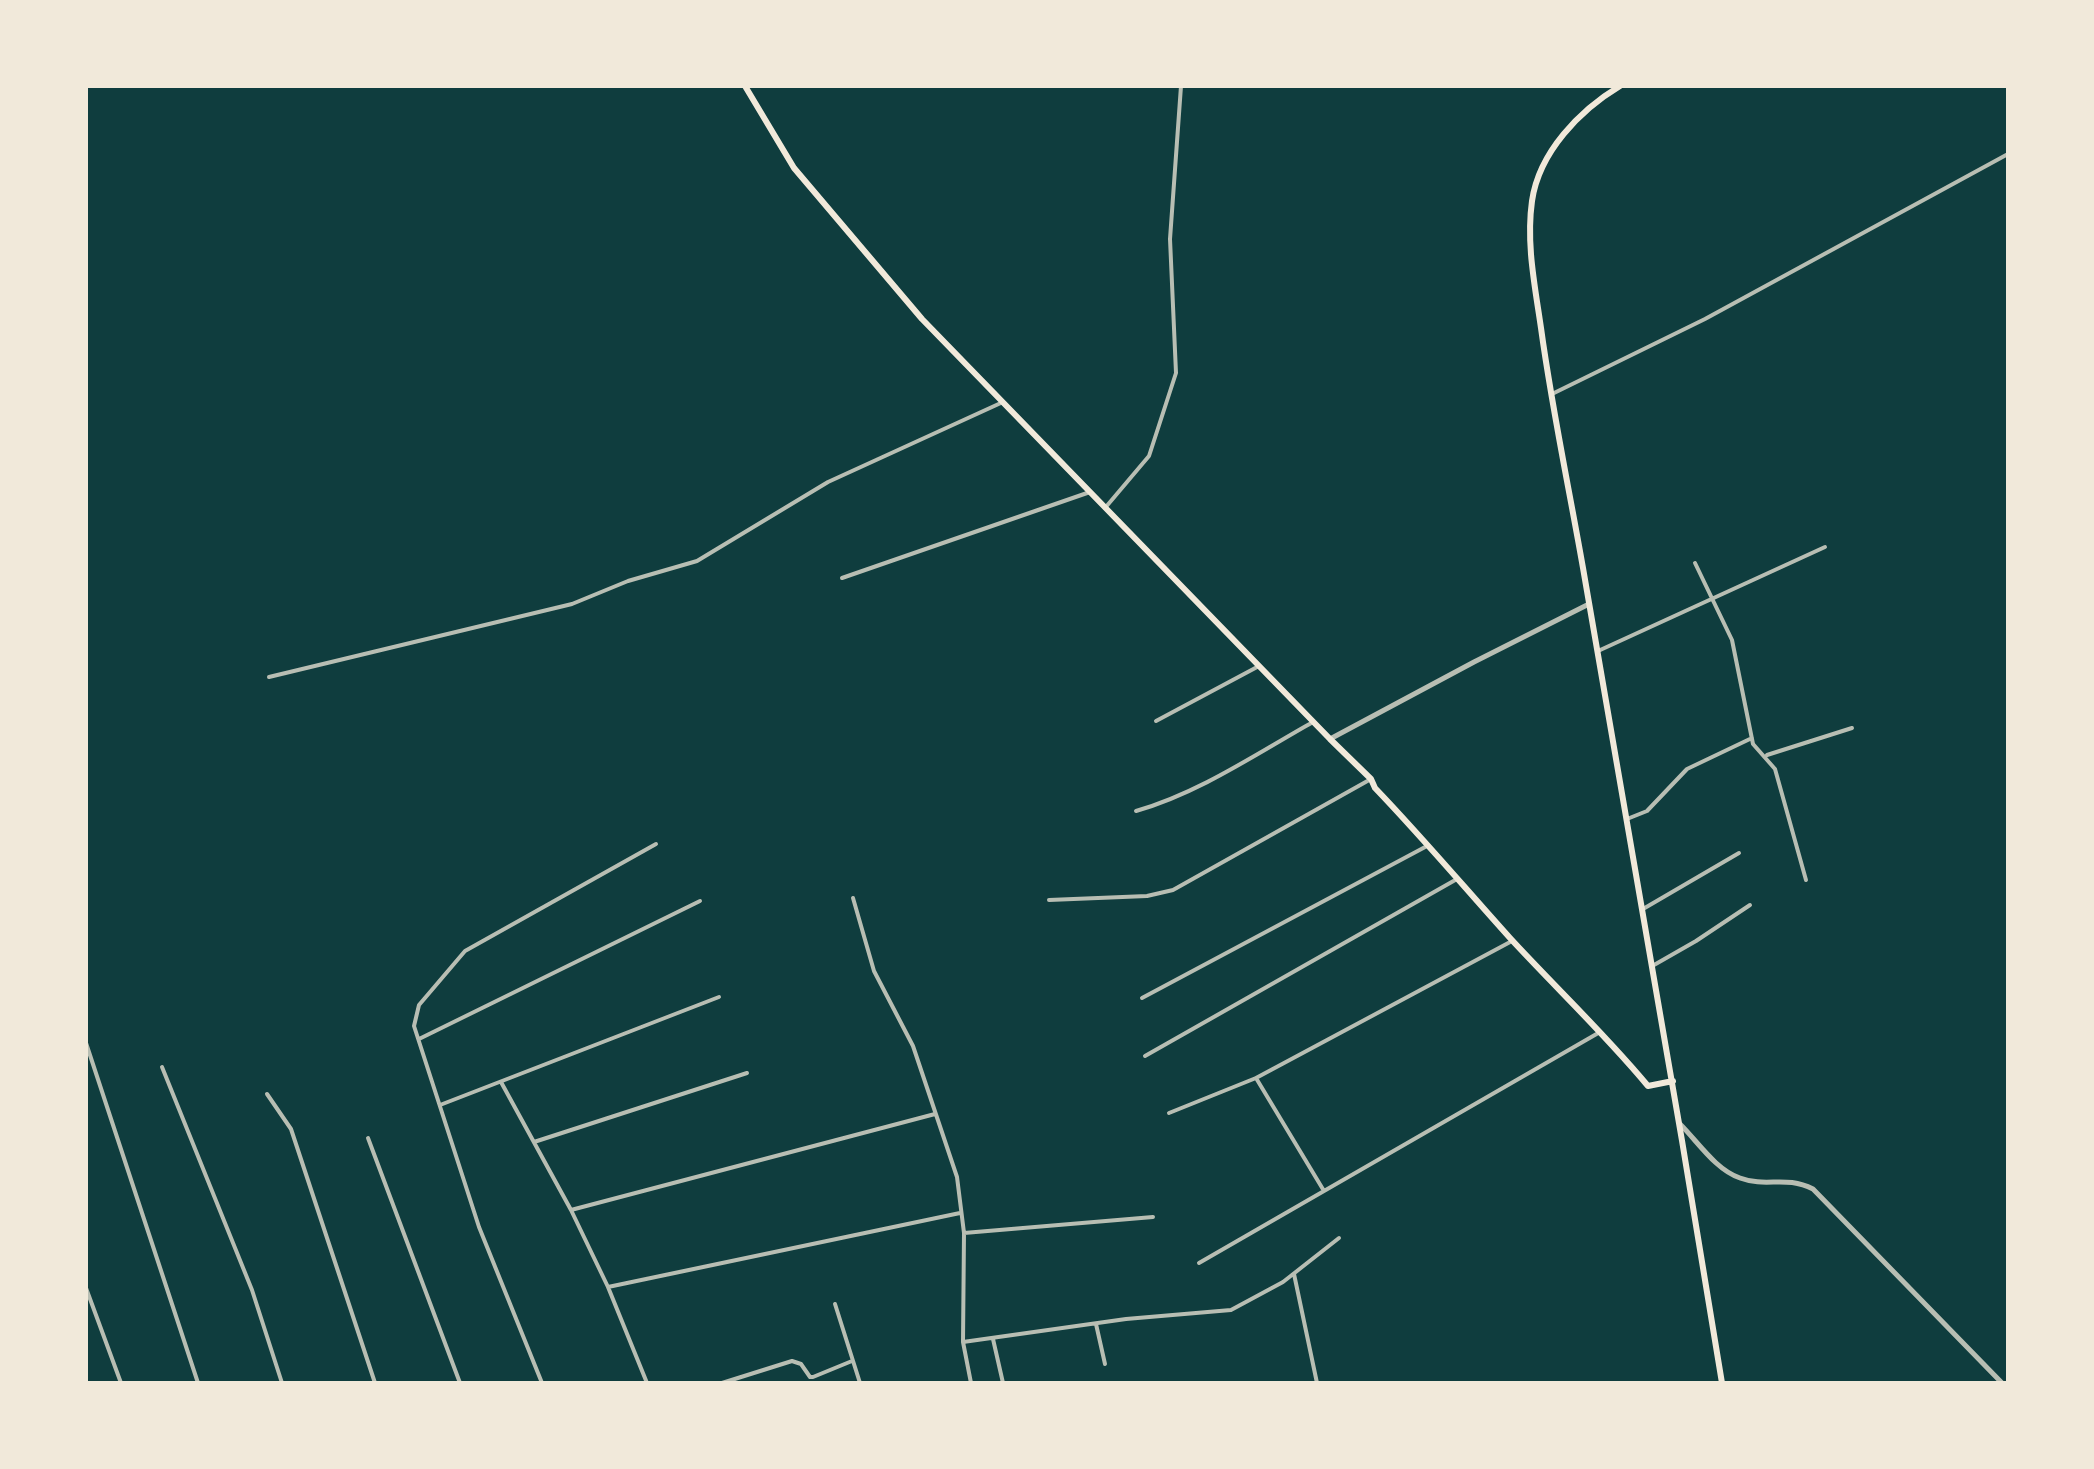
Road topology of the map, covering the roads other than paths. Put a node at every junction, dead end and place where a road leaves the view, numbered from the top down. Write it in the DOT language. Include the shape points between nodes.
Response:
graph roads {
  1 [pos="745,86"];
  2 [pos="1181,86"];
  3 [pos="1620,86"];
  4 [pos="2008,154"];
  5 [pos="1552,394"];
  6 [pos="1003,402"];
  7 [pos="1090,492"];
  8 [pos="1105,508"];
  9 [pos="1825,547"];
  10 [pos="1695,563"];
  11 [pos="842,578"];
  12 [pos="1713,598"];
  13 [pos="1589,604"];
  14 [pos="1597,651"];
  15 [pos="1259,666"];
  16 [pos="269,677"];
  17 [pos="1156,721"];
  18 [pos="1313,722"];
  19 [pos="1852,728"];
  20 [pos="1752,738"];
  21 [pos="1330,739"];
  22 [pos="1766,755"];
  23 [pos="1371,779"];
  24 [pos="1136,811"];
  25 [pos="1627,819"];
  26 [pos="656,844"];
  27 [pos="1429,845"];
  28 [pos="1739,853"];
  29 [pos="1457,879"];
  30 [pos="1806,880"];
  31 [pos="853,898"];
  32 [pos="1049,900"];
  33 [pos="700,901"];
  34 [pos="1750,905"];
  35 [pos="1643,909"];
  36 [pos="1512,941"];
  37 [pos="1652,965"];
  38 [pos="719,997"];
  39 [pos="1142,998"];
  40 [pos="1600,1032"];
  41 [pos="418,1039"];
  42 [pos="86,1043"];
  43 [pos="1145,1056"];
  44 [pos="162,1067"];
  45 [pos="747,1073"];
  46 [pos="1256,1078"];
  47 [pos="1673,1081"];
  48 [pos="501,1082"];
  49 [pos="267,1094"];
  50 [pos="440,1105"];
  51 [pos="1169,1113"];
  52 [pos="935,1114"];
  53 [pos="1680,1124"];
  54 [pos="368,1138"];
  55 [pos="534,1142"];
  56 [pos="1324,1191"];
  57 [pos="571,1210"];
  58 [pos="960,1213"];
  59 [pos="1153,1217"];
  60 [pos="964,1233"];
  61 [pos="1339,1238"];
  62 [pos="1199,1263"];
  63 [pos="1294,1274"];
  64 [pos="608,1287"];
  65 [pos="86,1288"];
  66 [pos="835,1304"];
  67 [pos="1096,1323"];
  68 [pos="992,1338"];
  69 [pos="963,1342"];
  70 [pos="852,1361"];
  71 [pos="1105,1364"];
  72 [pos="121,1383"];
  73 [pos="198,1383"];
  74 [pos="282,1383"];
  75 [pos="375,1383"];
  76 [pos="460,1383"];
  77 [pos="542,1383"];
  78 [pos="647,1383"];
  79 [pos="722,1383"];
  80 [pos="860,1383"];
  81 [pos="971,1383"];
  82 [pos="1003,1383"];
  83 [pos="1317,1383"];
  84 [pos="1722,1383"];
  85 [pos="2002,1383"];
  1 -- 6 [label="main road" via="794,168 922,319"];
  2 -- 8 [label="street" via="1170,239 1176,373 1149,456"];
  3 -- 5 [label="main road" via="1587,108 1564,135 1545,162 1533,195 1531,269"];
  4 -- 5 [label="street" via="1705,319"];
  5 -- 13 [label="main road"];
  6 -- 7 [label="main road"];
  6 -- 16 [label="street" via="828,482 697,561 572,604"];
  7 -- 8 [label="main road"];
  7 -- 11 [label="street"];
  8 -- 15 [label="main road"];
  9 -- 12 [label="street"];
  10 -- 12 [label="street"];
  12 -- 14 [label="street"];
  12 -- 20 [label="street" via="1732,640"];
  13 -- 14 [label="main road"];
  13 -- 21 [label="street"];
  14 -- 25 [label="main road"];
  15 -- 17 [label="street"];
  15 -- 18 [label="main road"];
  18 -- 21 [label="main road"];
  18 -- 24 [label="street" via="1189,791"];
  19 -- 22 [label="street"];
  20 -- 22 [label="street"];
  20 -- 25 [label="street" via="1687,769 1647,811"];
  21 -- 23 [label="main road"];
  22 -- 30 [label="street" via="1775,769"];
  23 -- 27 [label="main road"];
  23 -- 32 [label="street" via="1173,890"];
  25 -- 35 [label="main road"];
  26 -- 41 [label="street" via="465,951 419,1005 414,1026"];
  27 -- 29 [label="main road"];
  27 -- 39 [label="street"];
  28 -- 35 [label="street"];
  29 -- 36 [label="main road"];
  29 -- 43 [label="street"];
  31 -- 52 [label="street" via="874,971 913,1046"];
  33 -- 41 [label="street"];
  34 -- 37 [label="street"];
  35 -- 37 [label="main road"];
  36 -- 40 [label="main road"];
  36 -- 46 [label="street"];
  37 -- 47 [label="main road"];
  38 -- 48 [label="street"];
  40 -- 47 [label="main road" via="1648,1086"];
  40 -- 56 [label="street"];
  41 -- 50 [label="street"];
  42 -- 73 [label="street"];
  44 -- 74 [label="street" via="252,1290"];
  45 -- 55 [label="street"];
  46 -- 51 [label="street"];
  46 -- 56 [label="street"];
  47 -- 53 [label="main road"];
  48 -- 50 [label="street"];
  48 -- 55 [label="street"];
  49 -- 75 [label="street" via="291,1129"];
  50 -- 77 [label="street" via="479,1227"];
  52 -- 57 [label="street"];
  52 -- 58 [label="street" via="957,1177"];
  53 -- 84 [label="main road"];
  53 -- 85 [label="street" via="1728,1172 1756,1182 1798,1182 1813,1189"];
  54 -- 76 [label="street"];
  55 -- 57 [label="street"];
  56 -- 62 [label="street"];
  57 -- 64 [label="street"];
  58 -- 60 [label="street"];
  58 -- 64 [label="street"];
  59 -- 60 [label="street"];
  60 -- 69 [label="street"];
  61 -- 63 [label="street"];
  63 -- 67 [label="street" via="1231,1310"];
  63 -- 83 [label="street"];
  64 -- 78 [label="street"];
  65 -- 72 [label="street"];
  66 -- 70 [label="street"];
  67 -- 68 [label="street"];
  67 -- 71 [label="street"];
  68 -- 69 [label="street"];
  68 -- 82 [label="street"];
  69 -- 81 [label="street"];
  70 -- 79 [label="street" via="810,1377 792,1361"];
  70 -- 80 [label="street"];
}
